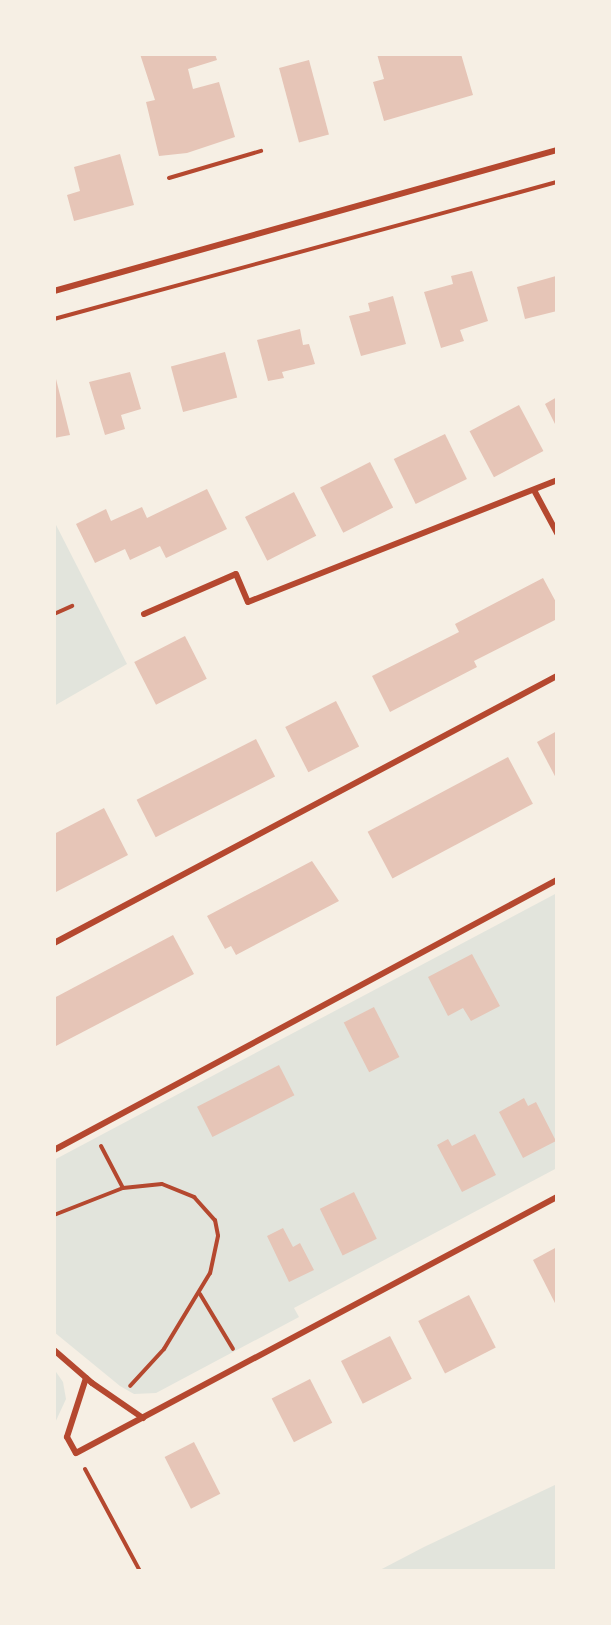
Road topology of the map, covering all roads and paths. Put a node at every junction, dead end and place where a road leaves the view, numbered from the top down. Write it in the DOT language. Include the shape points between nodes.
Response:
graph roads {
  1 [pos="557,150"];
  2 [pos="261,151"];
  3 [pos="169,177"];
  4 [pos="557,182"];
  5 [pos="54,291"];
  6 [pos="54,319"];
  7 [pos="557,480"];
  8 [pos="535,492"];
  9 [pos="557,533"];
  10 [pos="72,606"];
  11 [pos="54,614"];
  12 [pos="144,614"];
  13 [pos="557,676"];
  14 [pos="557,880"];
  15 [pos="54,944"];
  16 [pos="101,1146"];
  17 [pos="54,1150"];
  18 [pos="123,1188"];
  19 [pos="557,1197"];
  20 [pos="54,1215"];
  21 [pos="200,1293"];
  22 [pos="54,1350"];
  23 [pos="242,1365"];
  24 [pos="86,1378"];
  25 [pos="117,1400"];
  26 [pos="143,1418"];
  27 [pos="76,1453"];
  28 [pos="140,1571"];
  1 -- 5 [label="street"];
  2 -- 3 [label="path"];
  4 -- 6 [label="path"];
  7 -- 8 [label="street"];
  8 -- 9 [label="street"];
  8 -- 12 [label="street" via="248,602 236,574"];
  10 -- 11 [label="path"];
  13 -- 15 [label="street"];
  14 -- 17 [label="street"];
  16 -- 18 [label="path"];
  18 -- 20 [label="path"];
  18 -- 21 [label="path" via="162,1184 194,1197 207,1209 218,1236 210,1272"];
  19 -- 23 [label="street"];
  21 -- 23 [label="path"];
  21 -- 25 [label="path" via="164,1349"];
  22 -- 24 [label="street"];
  23 -- 26 [label="street"];
  24 -- 25 [label="street"];
  24 -- 27 [label="street" via="67,1437"];
  25 -- 26 [label="street"];
  26 -- 27 [label="street"];
  27 -- 28 [label="path"];
}
